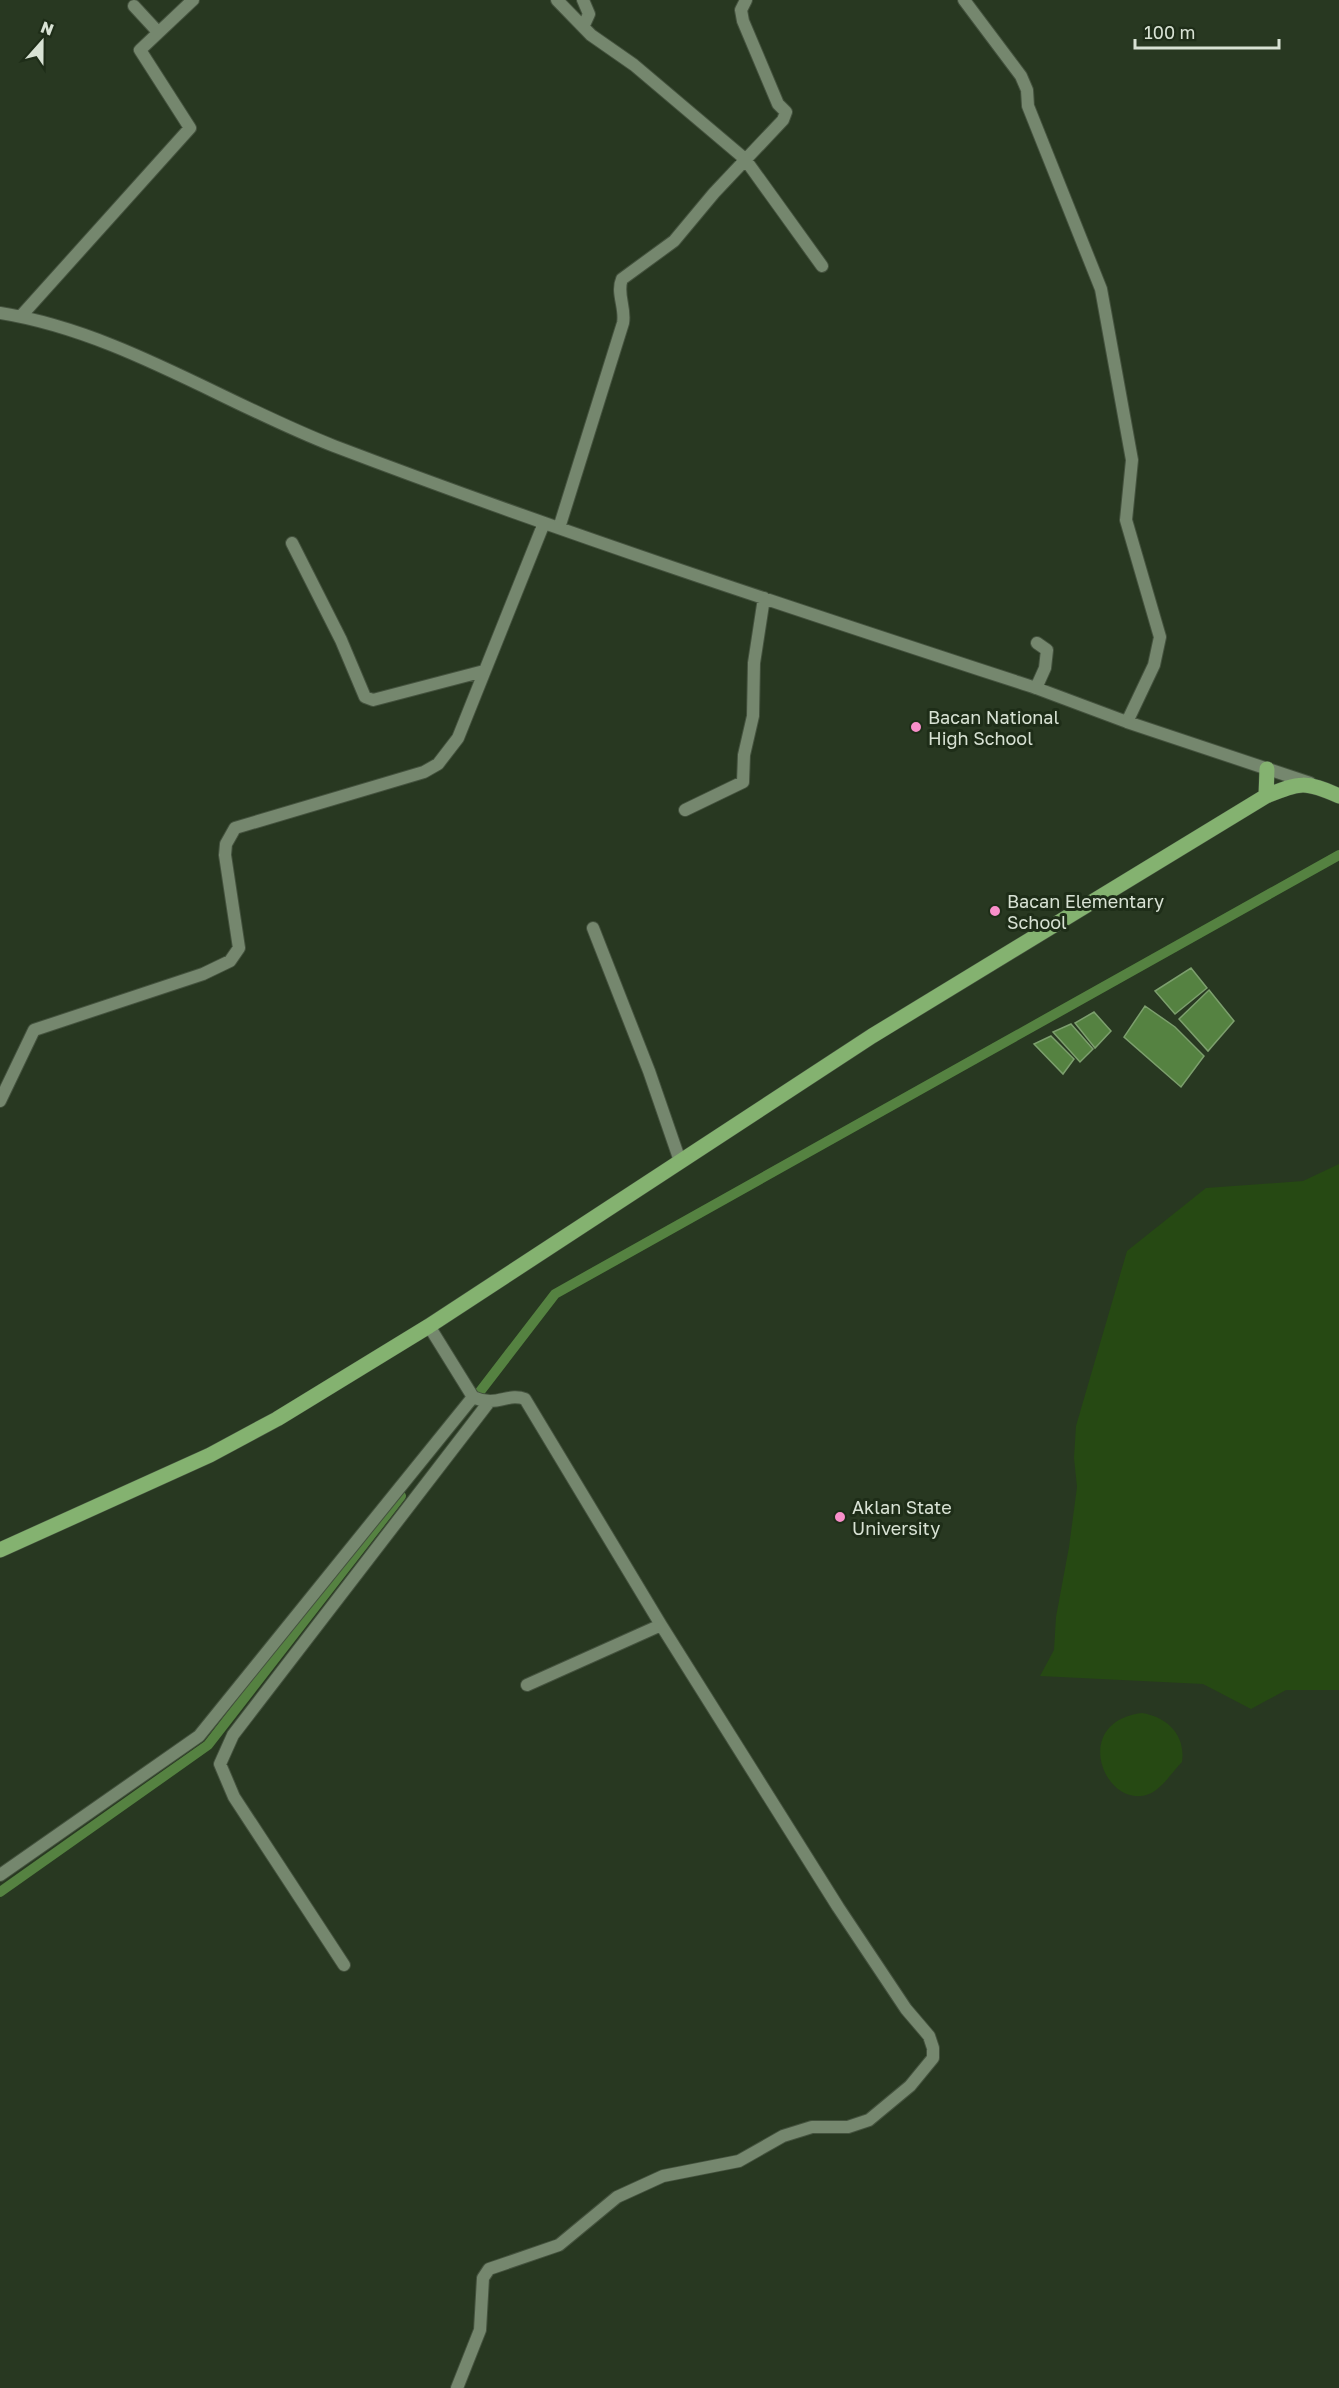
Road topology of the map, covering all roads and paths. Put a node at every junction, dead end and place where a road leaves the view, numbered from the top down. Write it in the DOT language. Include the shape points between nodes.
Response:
graph roads {
  1 [pos="193,0"];
  2 [pos="557,0"];
  3 [pos="584,0"];
  4 [pos="746,0"];
  5 [pos="964,0"];
  6 [pos="134,6"];
  7 [pos="584,25"];
  8 [pos="158,32"];
  9 [pos="745,159"];
  10 [pos="822,266"];
  11 [pos="0,313"];
  12 [pos="21,316"];
  13 [pos="544,523"];
  14 [pos="559,528"];
  15 [pos="292,543"];
  16 [pos="764,597"];
  17 [pos="1037,643"];
  18 [pos="483,671"];
  19 [pos="1036,688"];
  20 [pos="1126,722"];
  21 [pos="1268,769"];
  22 [pos="1310,783"];
  23 [pos="1266,796"];
  24 [pos="1339,796"];
  25 [pos="685,810"];
  26 [pos="593,927"];
  27 [pos="0,1101"];
  28 [pos="680,1161"];
  29 [pos="429,1326"];
  30 [pos="479,1399"];
  31 [pos="0,1550"];
  32 [pos="661,1625"];
  33 [pos="527,1685"];
  34 [pos="0,1875"];
  35 [pos="344,1965"];
  36 [pos="457,2388"];
  1 -- 8 [label="street"];
  2 -- 7 [label="street"];
  3 -- 7 [label="street" via="589,14"];
  4 -- 9 [label="street" via="741,10 743,21 778,104 786,111 778,128"];
  5 -- 20 [label="street" via="1021,76 1034,121 1101,289 1132,460 1126,520 1160,637 1155,665"];
  6 -- 8 [label="street"];
  7 -- 9 [label="street" via="591,35 634,65"];
  8 -- 12 [label="street" via="140,50 190,128"];
  9 -- 10 [label="street"];
  9 -- 14 [label="street" via="674,241 622,279 623,323"];
  11 -- 12 [label="street"];
  12 -- 13 [label="street" via="118,349 324,442"];
  13 -- 14 [label="street"];
  13 -- 18 [label="street"];
  14 -- 16 [label="street"];
  15 -- 18 [label="street" via="332,620 365,697 373,700"];
  16 -- 19 [label="street"];
  16 -- 25 [label="street" via="743,782"];
  17 -- 19 [label="street" via="1047,650 1046,668"];
  18 -- 27 [label="street" via="458,738 438,764 424,772 235,828 225,855 239,948 230,961 203,974 34,1030"];
  19 -- 20 [label="street"];
  20 -- 21 [label="street"];
  21 -- 22 [label="street"];
  21 -- 23 [label="main road"];
  22 -- 23 [label="main road"];
  22 -- 24 [label="main road"];
  23 -- 28 [label="main road" via="872,1036"];
  26 -- 28 [label="street"];
  28 -- 29 [label="main road"];
  29 -- 30 [label="street"];
  29 -- 31 [label="main road" via="210,1455"];
  30 -- 32 [label="street" via="525,1399"];
  30 -- 34 [label="street" via="199,1736"];
  30 -- 35 [label="street" via="233,1735 220,1764 234,1797"];
  32 -- 33 [label="street"];
  32 -- 36 [label="street" via="844,1916 906,2009 929,2036 933,2058 910,2086 869,2120 848,2127 806,2129 783,2136 739,2161 663,2176 617,2198 559,2245 489,2269 483,2278 480,2330"];
}
